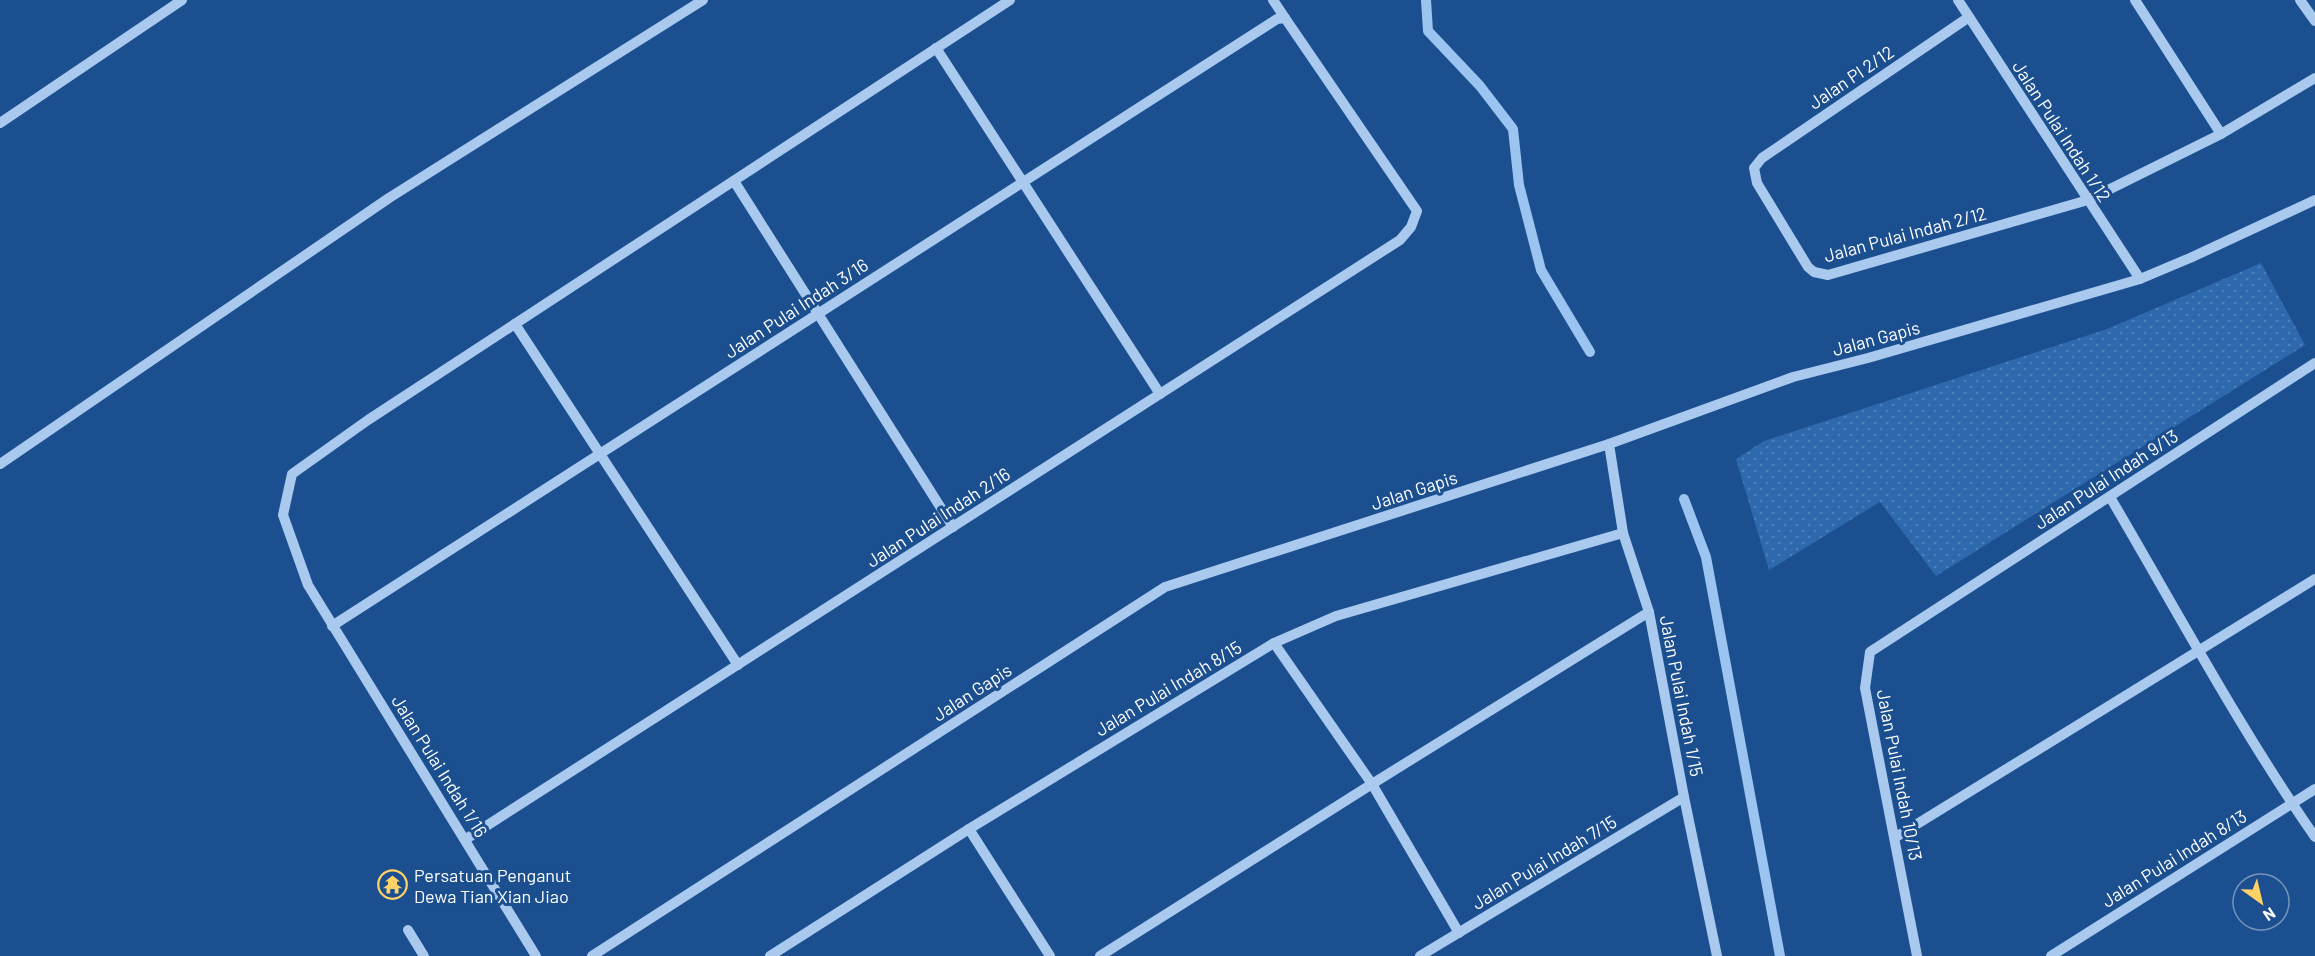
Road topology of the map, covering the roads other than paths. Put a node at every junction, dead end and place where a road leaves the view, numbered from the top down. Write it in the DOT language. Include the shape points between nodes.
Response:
graph roads {
  1 [pos="182,0"];
  2 [pos="703,0"];
  3 [pos="1010,0"];
  4 [pos="1273,0"];
  5 [pos="1958,0"];
  6 [pos="2135,0"];
  7 [pos="2300,0"];
  8 [pos="1969,17"];
  9 [pos="1281,18"];
  10 [pos="2315,21"];
  11 [pos="936,48"];
  12 [pos="2315,78"];
  13 [pos="0,123"];
  14 [pos="2221,134"];
  15 [pos="1754,168"];
  16 [pos="735,182"];
  17 [pos="1023,182"];
  18 [pos="2088,200"];
  19 [pos="2315,200"];
  20 [pos="2140,279"];
  21 [pos="819,313"];
  22 [pos="515,324"];
  23 [pos="2315,363"];
  24 [pos="1160,394"];
  25 [pos="1609,444"];
  26 [pos="600,453"];
  27 [pos="0,464"];
  28 [pos="2110,497"];
  29 [pos="953,527"];
  30 [pos="1623,533"];
  31 [pos="2315,579"];
  32 [pos="1649,612"];
  33 [pos="1914,622"];
  34 [pos="332,626"];
  35 [pos="1274,643"];
  36 [pos="2200,651"];
  37 [pos="738,665"];
  38 [pos="1372,784"];
  39 [pos="2315,789"];
  40 [pos="1684,797"];
  41 [pos="2291,803"];
  42 [pos="969,829"];
  43 [pos="1896,837"];
  44 [pos="2315,837"];
  45 [pos="466,839"];
  46 [pos="408,930"];
  47 [pos="1459,933"];
  48 [pos="424,956"];
  49 [pos="536,956"];
  50 [pos="592,956"];
  51 [pos="770,956"];
  52 [pos="1050,956"];
  53 [pos="1100,956"];
  54 [pos="1420,956"];
  55 [pos="1717,956"];
  56 [pos="1917,956"];
  57 [pos="2051,956"];
  1 -- 13 [label="street"];
  2 -- 27 [label="street" via="389,198"];
  3 -- 11 [label="street, Jalan Pulai Indah 1/16"];
  4 -- 9 [label="street"];
  5 -- 8 [label="street, Jalan Pulai Indah 1/12"];
  6 -- 14 [label="street"];
  7 -- 10 [label="street"];
  8 -- 15 [label="street, Jalan PI 2/12" via="1762,158"];
  8 -- 18 [label="street, Jalan Pulai Indah 1/12"];
  9 -- 17 [label="street, Jalan Pulai Indah 3/16"];
  9 -- 24 [label="street, Jalan Pulai Indah 2/16" via="1417,211 1400,240"];
  11 -- 16 [label="street, Jalan Pulai Indah 1/16"];
  11 -- 17 [label="street"];
  12 -- 14 [label="street, Jalan Pulai Indah 2/12"];
  14 -- 18 [label="street, Jalan Pulai Indah 2/12"];
  15 -- 18 [label="street, Jalan Pulai Indah 2/12" via="1757,183 1808,267 1822,275"];
  16 -- 21 [label="street"];
  16 -- 22 [label="street, Jalan Pulai Indah 1/16"];
  17 -- 21 [label="street, Jalan Pulai Indah 3/16"];
  17 -- 24 [label="street"];
  18 -- 20 [label="street, Jalan Pulai Indah 1/12"];
  19 -- 20 [label="street, Jalan Gapis"];
  20 -- 25 [label="street, Jalan Gapis" via="1868,358 1792,376"];
  21 -- 26 [label="street, Jalan Pulai Indah 3/16"];
  21 -- 29 [label="street"];
  22 -- 26 [label="street"];
  22 -- 34 [label="street, Jalan Pulai Indah 1/16" via="292,474 283,514 309,585"];
  23 -- 28 [label="street, Jalan Pulai Indah 9/13"];
  24 -- 29 [label="street, Jalan Pulai Indah 2/16"];
  25 -- 30 [label="street, Jalan Pulai Indah 1/15"];
  25 -- 50 [label="street, Jalan Gapis" via="1165,587"];
  26 -- 34 [label="street, Jalan Pulai Indah 3/16"];
  26 -- 37 [label="street"];
  28 -- 33 [label="street, Jalan Pulai Indah 9/13"];
  28 -- 36 [label="street"];
  29 -- 37 [label="street, Jalan Pulai Indah 2/16"];
  30 -- 32 [label="street, Jalan Pulai Indah 1/15"];
  30 -- 35 [label="street, Jalan Pulai Indah 8/15" via="1336,616"];
  31 -- 36 [label="street"];
  32 -- 38 [label="street"];
  32 -- 40 [label="street, Jalan Pulai Indah 1/15"];
  33 -- 43 [label="street, Jalan Pulai Indah 10/13" via="1870,652 1865,688"];
  34 -- 45 [label="street, Jalan Pulai Indah 1/16"];
  35 -- 38 [label="street"];
  35 -- 42 [label="street, Jalan Pulai Indah 8/15"];
  36 -- 41 [label="street"];
  36 -- 43 [label="street"];
  37 -- 45 [label="street, Jalan Pulai Indah 2/16"];
  38 -- 47 [label="street"];
  38 -- 53 [label="street"];
  39 -- 41 [label="street, Jalan Pulai Indah 8/13"];
  40 -- 47 [label="street, Jalan Pulai Indah 7/15"];
  40 -- 55 [label="street, Jalan Pulai Indah 1/15"];
  41 -- 44 [label="street"];
  41 -- 57 [label="street, Jalan Pulai Indah 8/13"];
  42 -- 51 [label="street, Jalan Pulai Indah 8/15"];
  42 -- 52 [label="street"];
  43 -- 56 [label="street, Jalan Pulai Indah 10/13"];
  45 -- 49 [label="street, Jalan Pulai Indah 1/16"];
  46 -- 48 [label="street"];
  47 -- 54 [label="street, Jalan Pulai Indah 7/15"];
}
